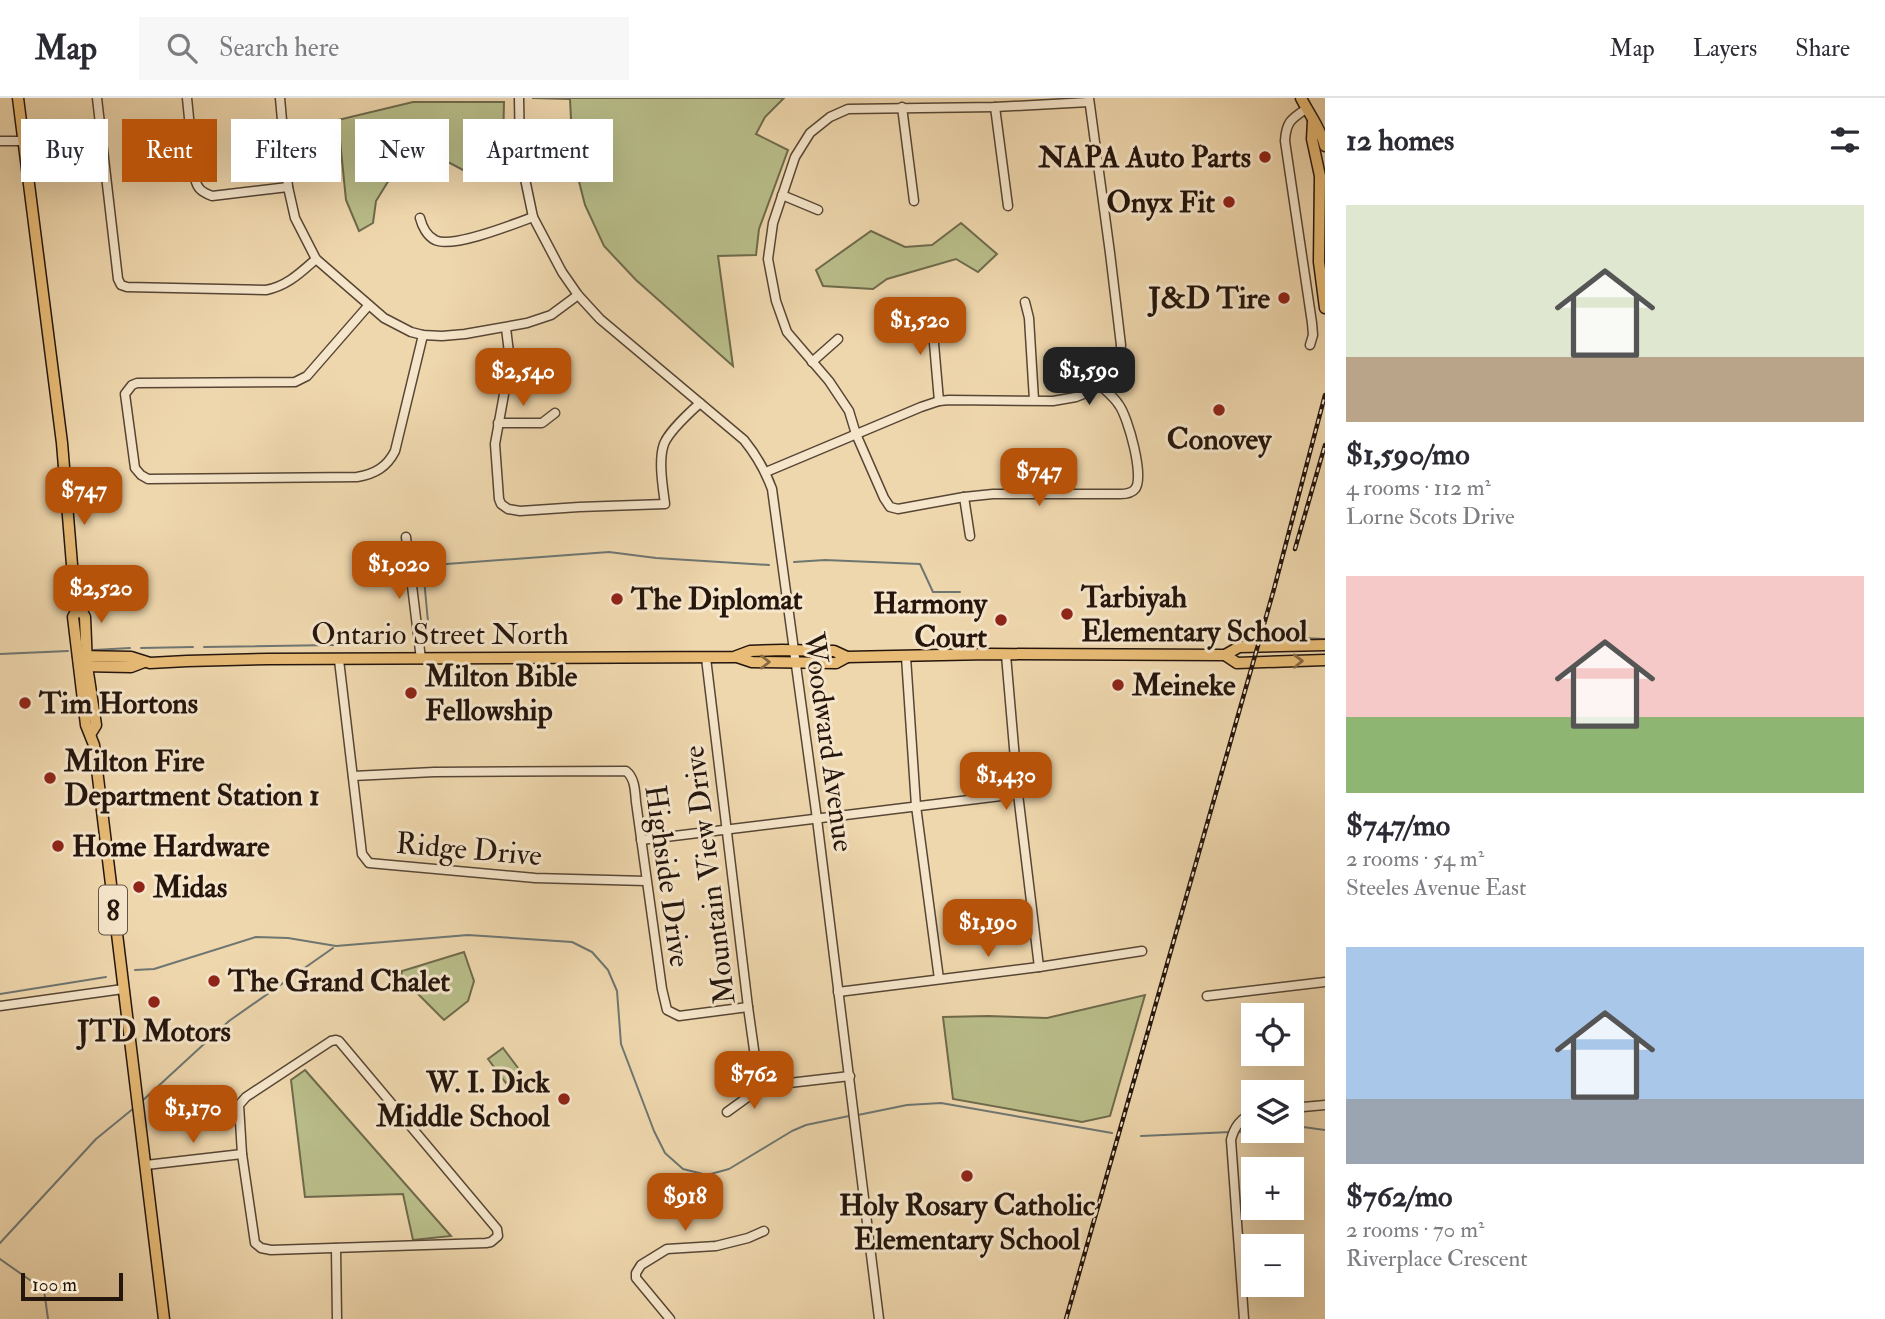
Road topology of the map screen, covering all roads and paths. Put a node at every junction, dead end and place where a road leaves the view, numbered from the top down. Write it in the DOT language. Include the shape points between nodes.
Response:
graph roads {
  1 [pos="18,98"];
  2 [pos="97,98"];
  3 [pos="187,98"];
  4 [pos="280,98"];
  5 [pos="519,98"];
  6 [pos="1301,98"];
  7 [pos="1089,100"];
  8 [pos="902,107"];
  9 [pos="995,107"];
  10 [pos="1306,109"];
  11 [pos="1313,121"];
  12 [pos="21,130"];
  13 [pos="0,141"];
  14 [pos="21,141"];
  15 [pos="1325,146"];
  16 [pos="27,182"];
  17 [pos="288,187"];
  18 [pos="782,195"];
  19 [pos="914,201"];
  20 [pos="1008,206"];
  21 [pos="818,210"];
  22 [pos="420,218"];
  23 [pos="533,218"];
  24 [pos="316,260"];
  25 [pos="578,295"];
  26 [pos="1025,302"];
  27 [pos="368,306"];
  28 [pos="1325,308"];
  29 [pos="931,309"];
  30 [pos="506,328"];
  31 [pos="423,335"];
  32 [pos="838,339"];
  33 [pos="1310,345"];
  34 [pos="812,362"];
  35 [pos="1100,385"];
  36 [pos="1034,400"];
  37 [pos="939,401"];
  38 [pos="700,402"];
  39 [pos="555,413"];
  40 [pos="498,423"];
  41 [pos="856,434"];
  42 [pos="766,472"];
  43 [pos="964,497"];
  44 [pos="970,536"];
  45 [pos="406,537"];
  46 [pos="1325,645"];
  47 [pos="793,650"];
  48 [pos="1006,654"];
  49 [pos="1225,655"];
  50 [pos="737,657"];
  51 [pos="847,657"];
  52 [pos="906,657"];
  53 [pos="706,658"];
  54 [pos="421,659"];
  55 [pos="339,660"];
  56 [pos="1325,660"];
  57 [pos="83,661"];
  58 [pos="795,663"];
  59 [pos="353,776"];
  60 [pos="1018,794"];
  61 [pos="916,806"];
  62 [pos="817,819"];
  63 [pos="727,830"];
  64 [pos="641,841"];
  65 [pos="646,881"];
  66 [pos="1142,951"];
  67 [pos="1039,967"];
  68 [pos="939,979"];
  69 [pos="1325,982"];
  70 [pos="123,989"];
  71 [pos="838,992"];
  72 [pos="1207,996"];
  73 [pos="0,1006"];
  74 [pos="748,1007"];
  75 [pos="850,1076"];
  76 [pos="763,1086"];
  77 [pos="1325,1105"];
  78 [pos="1304,1107"];
  79 [pos="727,1112"];
  80 [pos="1241,1121"];
  81 [pos="242,1154"];
  82 [pos="146,1165"];
  83 [pos="764,1231"];
  84 [pos="336,1248"];
  85 [pos="163,1319"];
  86 [pos="337,1319"];
  87 [pos="670,1319"];
  88 [pos="879,1319"];
  89 [pos="1244,1319"];
  1 -- 12 [label="main road, 8"];
  2 -- 24 [label="street" via="121,285 267,290 289,282"];
  3 -- 17 [label="street" via="195,178 203,193 212,196"];
  4 -- 17 [label="street"];
  5 -- 23 [label="street, Woodward Avenue" via="520,155"];
  6 -- 10 [label="main road"];
  7 -- 9 [label="street"];
  7 -- 35 [label="street" via="1121,345 1119,360"];
  8 -- 9 [label="street"];
  8 -- 18 [label="street" via="848,109 830,117 810,133 795,157"];
  8 -- 19 [label="street"];
  9 -- 20 [label="street"];
  10 -- 11 [label="main road"];
  10 -- 33 [label="street" via="1289,122 1285,141 1312,323"];
  11 -- 15 [label="main road"];
  11 -- 28 [label="main road"];
  13 -- 14 [label="street"];
  16 -- 57 [label="main road, 8" via="62,443 74,589 85,617"];
  17 -- 24 [label="street" via="295,218"];
  18 -- 21 [label="street"];
  18 -- 34 [label="street" via="768,259 788,332"];
  22 -- 23 [label="street" via="428,234 445,243"];
  23 -- 25 [label="street, Woodward Avenue"];
  24 -- 27 [label="street"];
  25 -- 30 [label="street" via="551,315"];
  25 -- 38 [label="street, Woodward Avenue" via="600,319"];
  26 -- 36 [label="street"];
  27 -- 31 [label="street"];
  27 -- 31 [label="street" via="307,376 295,382 131,385 125,394 135,468 148,479 357,477 375,472 395,451"];
  29 -- 37 [label="street"];
  30 -- 31 [label="street"];
  30 -- 40 [label="street" via="510,361"];
  32 -- 34 [label="street"];
  34 -- 41 [label="street" via="849,411"];
  35 -- 36 [label="street" via="1069,399"];
  35 -- 43 [label="street" via="1128,421 1139,481 1136,489 1120,494"];
  36 -- 37 [label="street"];
  37 -- 41 [label="street"];
  38 -- 40 [label="street" via="664,442 665,504 508,509 498,492"];
  38 -- 42 [label="street, Woodward Avenue" via="744,440"];
  39 -- 40 [label="street" via="542,423"];
  41 -- 42 [label="street"];
  41 -- 43 [label="street" via="890,507"];
  42 -- 47 [label="street, Woodward Avenue"];
  43 -- 44 [label="street"];
  45 -- 54 [label="street"];
  46 -- 49 [label="main road, Ontario Street North" via="1239,647"];
  47 -- 50 [label="main road, Ontario Street North" via="750,651"];
  47 -- 51 [label="main road, Ontario Street North" via="834,651"];
  47 -- 58 [label="street, Woodward Avenue"];
  48 -- 49 [label="main road, Ontario Street North"];
  48 -- 52 [label="main road, Ontario Street North"];
  48 -- 60 [label="street"];
  49 -- 56 [label="main road, Ontario Street North, one-way" via="1237,663"];
  50 -- 53 [label="main road, Ontario Street North"];
  50 -- 58 [label="main road, Ontario Street North, one-way" via="751,662"];
  51 -- 52 [label="main road, Ontario Street North"];
  51 -- 58 [label="main road, Ontario Street North" via="836,663"];
  52 -- 61 [label="street"];
  53 -- 54 [label="main road, Ontario Street North"];
  53 -- 63 [label="street, Mountain View Drive"];
  54 -- 55 [label="main road, Ontario Street North"];
  55 -- 57 [label="main road, Ontario Street North" via="150,663 131,657"];
  55 -- 59 [label="street, Ridge Drive"];
  57 -- 70 [label="main road, 8" via="96,725 91,733"];
  58 -- 62 [label="street, Woodward Avenue"];
  59 -- 64 [label="street, Highside Drive" via="626,771 632,779"];
  59 -- 65 [label="street, Ridge Drive" via="362,854 369,863 535,878"];
  60 -- 61 [label="street"];
  60 -- 67 [label="street"];
  61 -- 62 [label="street"];
  61 -- 68 [label="street"];
  62 -- 63 [label="street"];
  62 -- 71 [label="street, Woodward Avenue"];
  63 -- 64 [label="street"];
  63 -- 74 [label="street, Mountain View Drive"];
  64 -- 65 [label="street, Highside Drive"];
  65 -- 74 [label="street, Highside Drive" via="667,1010 679,1016"];
  66 -- 67 [label="street"];
  67 -- 68 [label="street"];
  68 -- 71 [label="street"];
  69 -- 72 [label="street"];
  70 -- 73 [label="street"];
  70 -- 82 [label="main road, 8"];
  71 -- 75 [label="street, Woodward Avenue"];
  74 -- 76 [label="street, Mountain View Drive"];
  75 -- 76 [label="street"];
  75 -- 88 [label="street, Woodward Avenue"];
  76 -- 79 [label="street"];
  77 -- 78 [label="street"];
  80 -- 89 [label="street" via="1232,1136"];
  81 -- 82 [label="street"];
  81 -- 84 [label="street" via="258,1246 271,1250"];
  81 -- 84 [label="street" via="238,1114 243,1100 336,1040 499,1233 486,1243"];
  82 -- 85 [label="main road, 8"];
  83 -- 87 [label="street" via="716,1246 667,1249 641,1265 636,1278"];
  84 -- 86 [label="street"];
}
